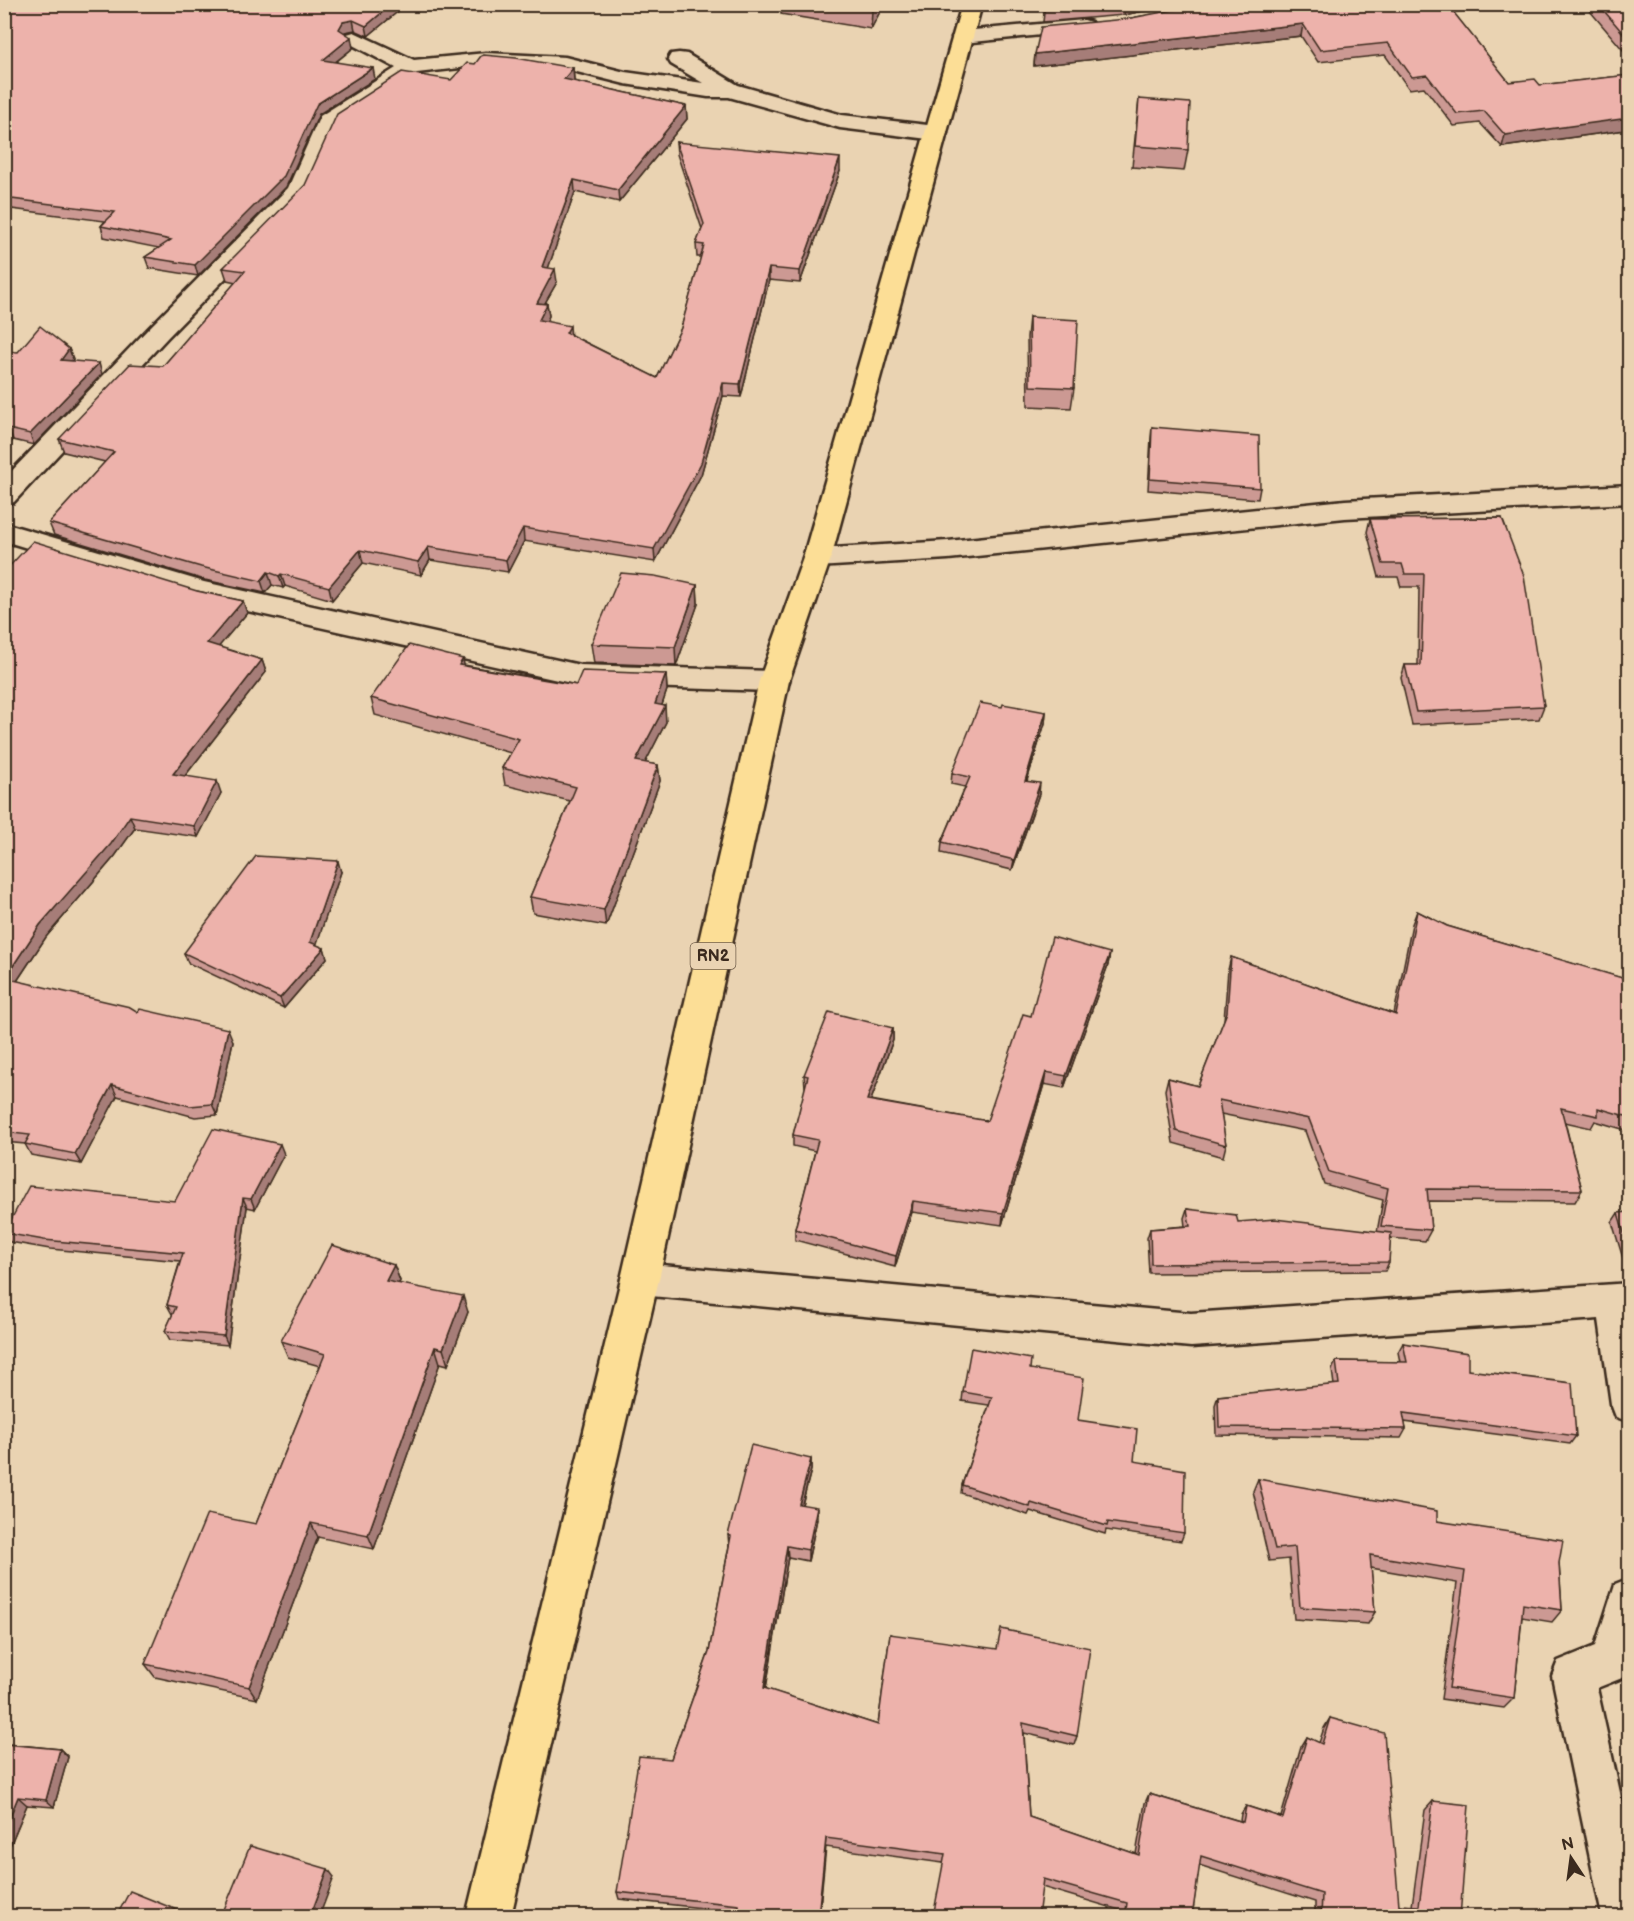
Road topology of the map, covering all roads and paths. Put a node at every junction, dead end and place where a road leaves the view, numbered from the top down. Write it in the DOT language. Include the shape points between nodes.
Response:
graph roads {
  1 [pos="972,4"];
  2 [pos="1101,25"];
  3 [pos="963,36"];
  4 [pos="354,38"];
  5 [pos="679,59"];
  6 [pos="411,67"];
  7 [pos="730,90"];
  8 [pos="936,133"];
  9 [pos="1629,494"];
  10 [pos="4,496"];
  11 [pos="4,532"];
  12 [pos="817,558"];
  13 [pos="774,681"];
  14 [pos="640,1280"];
  15 [pos="1622,1300"];
  16 [pos="1629,1404"];
  17 [pos="1629,1598"];
  18 [pos="488,1917"];
  19 [pos="1624,1917"];
  1 -- 3 [label="highway, RN2"];
  2 -- 3 [label="street"];
  3 -- 8 [label="highway, RN2"];
  4 -- 6 [label="street"];
  5 -- 7 [label="street"];
  6 -- 7 [label="street" via="486,59 565,63 625,78"];
  6 -- 10 [label="street" via="328,121 298,191"];
  7 -- 8 [label="street" via="840,121"];
  8 -- 12 [label="highway, RN2"];
  9 -- 12 [label="street" via="1345,509 948,550"];
  11 -- 13 [label="street" via="202,591 580,675"];
  12 -- 13 [label="highway, RN2"];
  13 -- 14 [label="highway, RN2"];
  14 -- 15 [label="street" via="1191,1330"];
  14 -- 18 [label="highway, RN2"];
  15 -- 16 [label="street"];
  17 -- 19 [label="street" via="1612,1661 1573,1676"];
}
